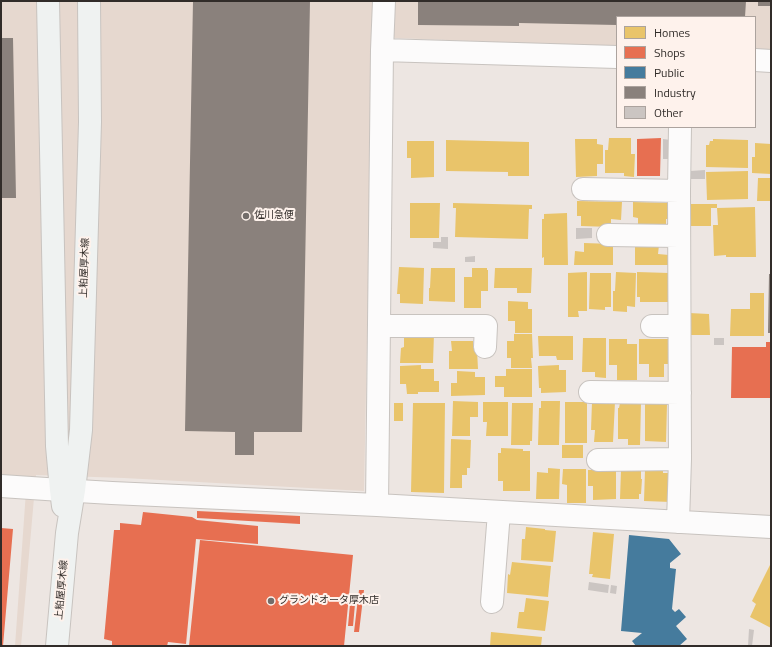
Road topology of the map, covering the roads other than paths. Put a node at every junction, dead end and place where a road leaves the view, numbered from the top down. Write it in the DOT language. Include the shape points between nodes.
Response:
graph roads {
  1 [pos="48,1"];
  2 [pos="89,1"];
  3 [pos="384,1"];
  4 [pos="382,50"];
  5 [pos="616,57"];
  6 [pos="756,60"];
  7 [pos="771,61"];
  8 [pos="680,128"];
  9 [pos="582,189"];
  10 [pos="679,191"];
  11 [pos="608,235"];
  12 [pos="679,236"];
  13 [pos="379,326"];
  14 [pos="652,326"];
  15 [pos="679,326"];
  16 [pos="485,347"];
  17 [pos="590,392"];
  18 [pos="680,393"];
  19 [pos="680,459"];
  20 [pos="598,460"];
  21 [pos="1,486"];
  22 [pos="67,490"];
  23 [pos="377,505"];
  24 [pos="499,512"];
  25 [pos="678,522"];
  26 [pos="771,527"];
  27 [pos="492,602"];
  28 [pos="57,646"];
  1 -- 22 [label="main road, 上粕屋厚木線" via="58,446"];
  2 -- 22 [label="main road, 上粕屋厚木線" via="90,122 81,430"];
  3 -- 4 [label="street"];
  4 -- 5 [label="street"];
  4 -- 13 [label="street"];
  6 -- 7 [label="street"];
  8 -- 10 [label="street"];
  9 -- 10 [label="street"];
  10 -- 12 [label="street"];
  11 -- 12 [label="street"];
  12 -- 15 [label="street"];
  13 -- 16 [label="street" via="486,326"];
  13 -- 23 [label="street"];
  14 -- 15 [label="street"];
  15 -- 18 [label="street"];
  17 -- 18 [label="street"];
  18 -- 19 [label="street"];
  19 -- 20 [label="street"];
  19 -- 25 [label="street"];
  21 -- 22 [label="street"];
  22 -- 23 [label="street"];
  22 -- 28 [label="main road, 上粕屋厚木線" via="67,533"];
  23 -- 24 [label="street"];
  24 -- 25 [label="street"];
  24 -- 27 [label="street"];
  25 -- 26 [label="street"];
}
